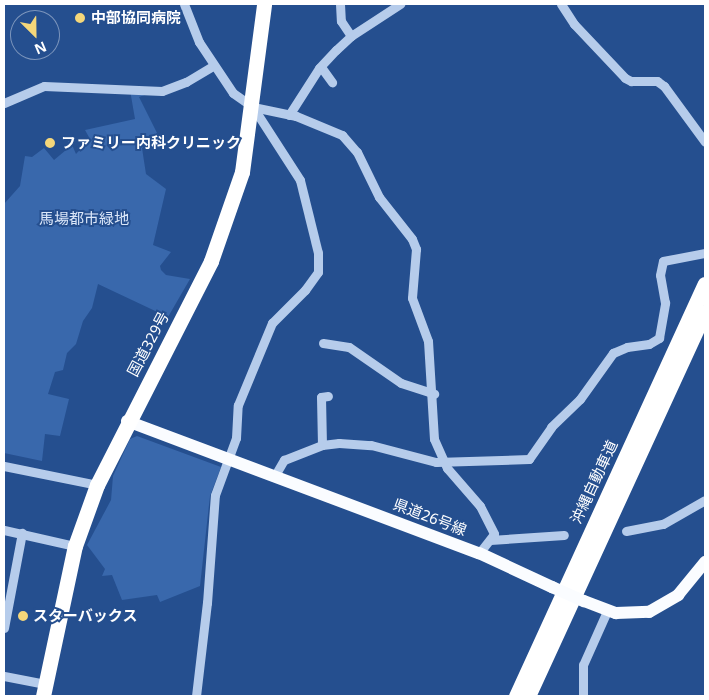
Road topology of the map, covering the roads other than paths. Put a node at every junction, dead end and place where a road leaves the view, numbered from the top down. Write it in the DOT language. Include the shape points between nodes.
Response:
graph roads {
  1 [pos="184,4"];
  2 [pos="264,4"];
  3 [pos="340,4"];
  4 [pos="400,4"];
  5 [pos="561,4"];
  6 [pos="351,36"];
  7 [pos="213,66"];
  8 [pos="321,67"];
  9 [pos="332,82"];
  10 [pos="4,103"];
  11 [pos="253,107"];
  12 [pos="289,115"];
  13 [pos="705,142"];
  14 [pos="704,250"];
  15 [pos="705,284"];
  16 [pos="705,312"];
  17 [pos="323,343"];
  18 [pos="434,394"];
  19 [pos="328,396"];
  20 [pos="127,421"];
  21 [pos="322,445"];
  22 [pos="228,460"];
  23 [pos="445,463"];
  24 [pos="4,466"];
  25 [pos="274,477"];
  26 [pos="97,485"];
  27 [pos="705,500"];
  28 [pos="4,530"];
  29 [pos="626,531"];
  30 [pos="22,533"];
  31 [pos="564,535"];
  32 [pos="490,540"];
  33 [pos="75,546"];
  34 [pos="479,554"];
  35 [pos="705,562"];
  36 [pos="607,611"];
  37 [pos="4,628"];
  38 [pos="4,676"];
  39 [pos="44,690"];
  40 [pos="196,696"];
  41 [pos="516,696"];
  42 [pos="528,696"];
  43 [pos="583,696"];
  1 -- 7 [label="street" via="199,42"];
  2 -- 11 [label="highway, 国道329号"];
  3 -- 6 [label="street" via="341,20"];
  4 -- 6 [label="street"];
  5 -- 13 [label="street" via="574,24 625,78 657,81 664,86"];
  6 -- 8 [label="street"];
  7 -- 10 [label="street" via="162,91 44,86 23,92"];
  7 -- 11 [label="street" via="233,93"];
  8 -- 9 [label="street"];
  8 -- 12 [label="street"];
  11 -- 12 [label="street"];
  11 -- 20 [label="highway, 国道329号" via="242,172 219,242"];
  11 -- 22 [label="street" via="300,180 318,254 318,272 272,323 238,405 236,438"];
  12 -- 18 [label="street" via="319,124 350,142 379,197 412,239 416,249 412,298 428,341"];
  14 -- 23 [label="street" via="678,260 663,261 660,275 665,304 659,338 649,344 613,353 580,398 551,427 529,459"];
  15 -- 41 [label="highway, 沖縄自動車道"];
  16 -- 42 [label="highway, 沖縄自動車道"];
  17 -- 18 [label="street" via="349,347 401,383"];
  18 -- 23 [label="street" via="434,439"];
  19 -- 21 [label="street" via="321,397"];
  20 -- 22 [label="main road, 県道26号線"];
  20 -- 26 [label="highway, 国道329号"];
  21 -- 23 [label="street" via="356,443"];
  21 -- 25 [label="street" via="284,460"];
  22 -- 25 [label="main road, 県道26号線"];
  22 -- 40 [label="street" via="215,496 208,603"];
  23 -- 32 [label="street" via="480,506 494,534"];
  24 -- 26 [label="street"];
  25 -- 34 [label="main road, 県道26号線"];
  26 -- 33 [label="highway, 国道329号"];
  27 -- 29 [label="street" via="663,524"];
  28 -- 30 [label="street"];
  30 -- 33 [label="street"];
  30 -- 37 [label="street"];
  31 -- 32 [label="street"];
  32 -- 34 [label="street"];
  33 -- 39 [label="highway, 国道329号"];
  34 -- 36 [label="main road, 県道26号線, bridge"];
  35 -- 36 [label="main road, 県道26号線" via="678,595 658,608 632,614"];
  36 -- 43 [label="street" via="583,665"];
  38 -- 39 [label="street"];
}
